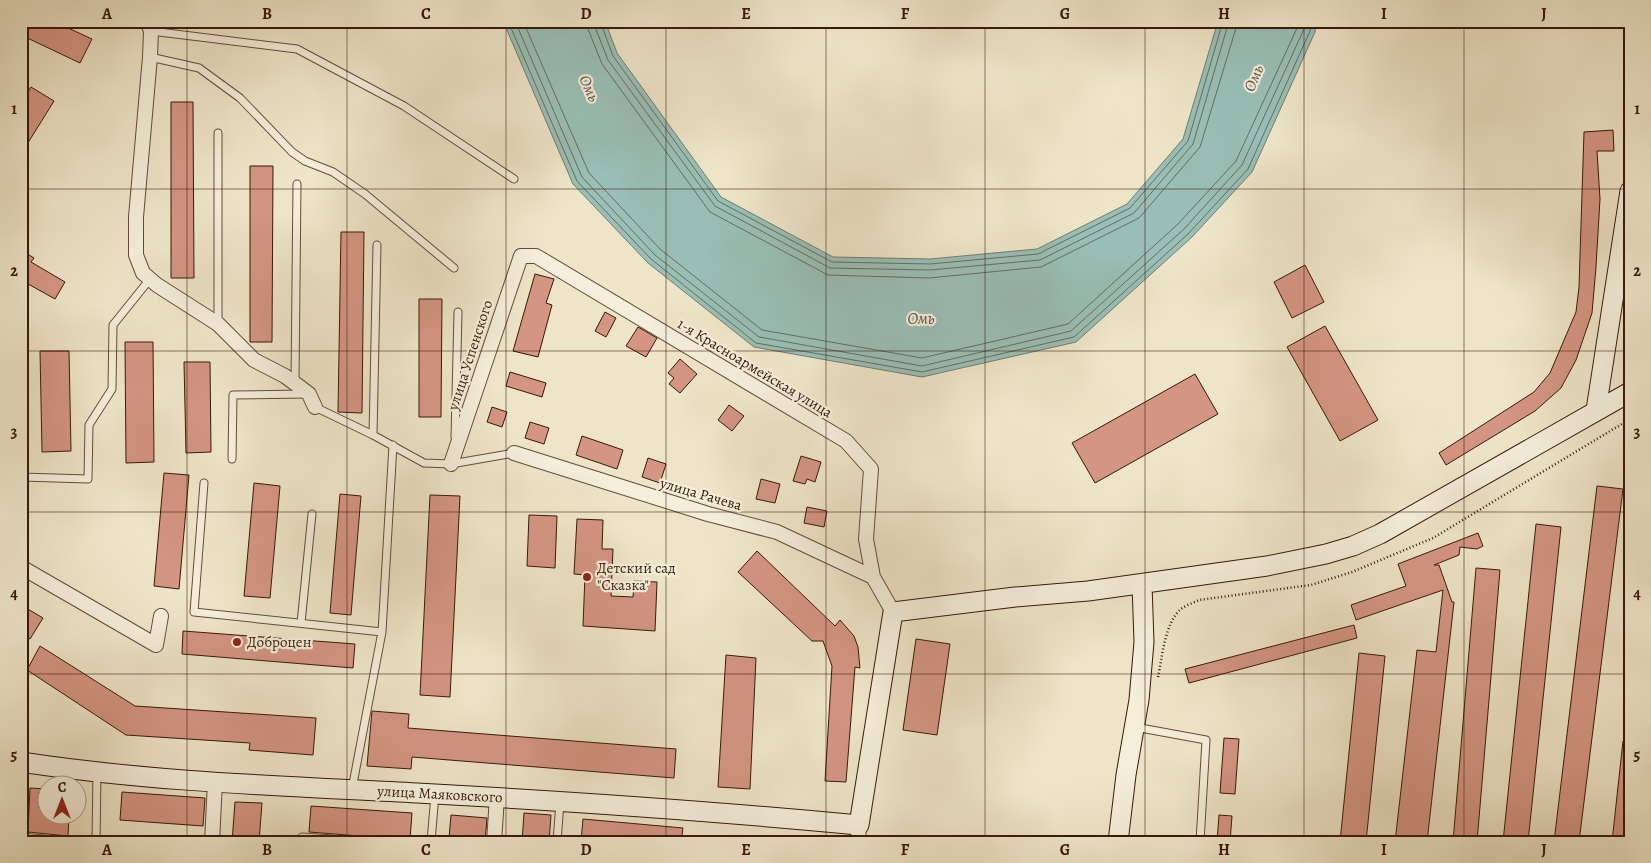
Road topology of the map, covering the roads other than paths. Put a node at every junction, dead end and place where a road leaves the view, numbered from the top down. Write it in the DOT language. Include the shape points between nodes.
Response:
graph roads {
  1 [pos="149,26"];
  2 [pos="150,57"];
  3 [pos="218,133"];
  4 [pos="514,179"];
  5 [pos="297,184"];
  6 [pos="1630,190"];
  7 [pos="377,245"];
  8 [pos="521,256"];
  9 [pos="454,268"];
  10 [pos="150,279"];
  11 [pos="458,312"];
  12 [pos="218,324"];
  13 [pos="295,383"];
  14 [pos="1630,392"];
  15 [pos="309,394"];
  16 [pos="315,408"];
  17 [pos="1596,410"];
  18 [pos="373,434"];
  19 [pos="393,445"];
  20 [pos="514,453"];
  21 [pos="453,458"];
  22 [pos="232,459"];
  23 [pos="21,477"];
  24 [pos="204,483"];
  25 [pos="312,514"];
  26 [pos="21,567"];
  27 [pos="873,577"];
  28 [pos="1142,584"];
  29 [pos="893,612"];
  30 [pos="161,616"];
  31 [pos="301,623"];
  32 [pos="382,632"];
  33 [pos="1134,727"];
  34 [pos="21,762"];
  35 [pos="98,772"];
  36 [pos="216,782"];
  37 [pos="352,789"];
  38 [pos="435,794"];
  39 [pos="498,797"];
  40 [pos="560,802"];
  41 [pos="858,833"];
  42 [pos="21,837"];
  43 [pos="302,837"];
  44 [pos="78,842"];
  45 [pos="96,842"];
  46 [pos="212,842"];
  47 [pos="380,842"];
  48 [pos="431,842"];
  49 [pos="494,842"];
  50 [pos="557,842"];
  51 [pos="1118,842"];
  52 [pos="1200,842"];
  1 -- 2 [label="street"];
  1 -- 4 [label="lane" via="297,49 404,106"];
  2 -- 9 [label="lane" via="199,68 240,98 292,152 333,172 364,194"];
  2 -- 10 [label="street" via="136,217 136,255 143,273"];
  3 -- 12 [label="lane"];
  5 -- 13 [label="lane"];
  6 -- 17 [label="street"];
  7 -- 18 [label="lane"];
  8 -- 21 [label="street, улица Успенского"];
  8 -- 27 [label="street, 1-я Красноармейская улица" via="536,256 846,442 870,469 866,539"];
  10 -- 12 [label="street"];
  10 -- 23 [label="lane" via="113,325 112,389 89,425 88,479"];
  11 -- 21 [label="lane"];
  12 -- 13 [label="street" via="254,360"];
  13 -- 15 [label="street"];
  14 -- 17 [label="street"];
  15 -- 16 [label="street"];
  15 -- 22 [label="lane" via="233,395"];
  16 -- 18 [label="lane"];
  17 -- 28 [label="street" via="1380,534 1353,546 1267,566"];
  18 -- 19 [label="lane"];
  19 -- 21 [label="lane" via="424,463"];
  19 -- 32 [label="lane"];
  20 -- 21 [label="lane"];
  20 -- 27 [label="street, улица Рачева" via="708,514 777,532"];
  24 -- 31 [label="lane" via="194,612"];
  25 -- 31 [label="lane"];
  26 -- 30 [label="street" via="156,645"];
  27 -- 29 [label="street, 1-я Красноармейская улица"];
  28 -- 29 [label="street"];
  28 -- 33 [label="street" via="1144,642"];
  29 -- 41 [label="street"];
  31 -- 32 [label="lane"];
  32 -- 37 [label="lane"];
  33 -- 51 [label="street"];
  33 -- 52 [label="lane" via="1206,740"];
  34 -- 35 [label="street, улица Маяковского"];
  35 -- 36 [label="street, улица Маяковского"];
  35 -- 45 [label="lane"];
  36 -- 37 [label="street, улица Маяковского"];
  36 -- 46 [label="street"];
  37 -- 38 [label="street, улица Маяковского"];
  38 -- 39 [label="street, улица Маяковского"];
  38 -- 48 [label="lane"];
  39 -- 40 [label="street, улица Маяковского"];
  39 -- 49 [label="street"];
  40 -- 41 [label="street, улица Маяковского" via="798,819"];
  40 -- 50 [label="lane"];
  42 -- 44 [label="lane"];
  43 -- 47 [label="lane"];
}
